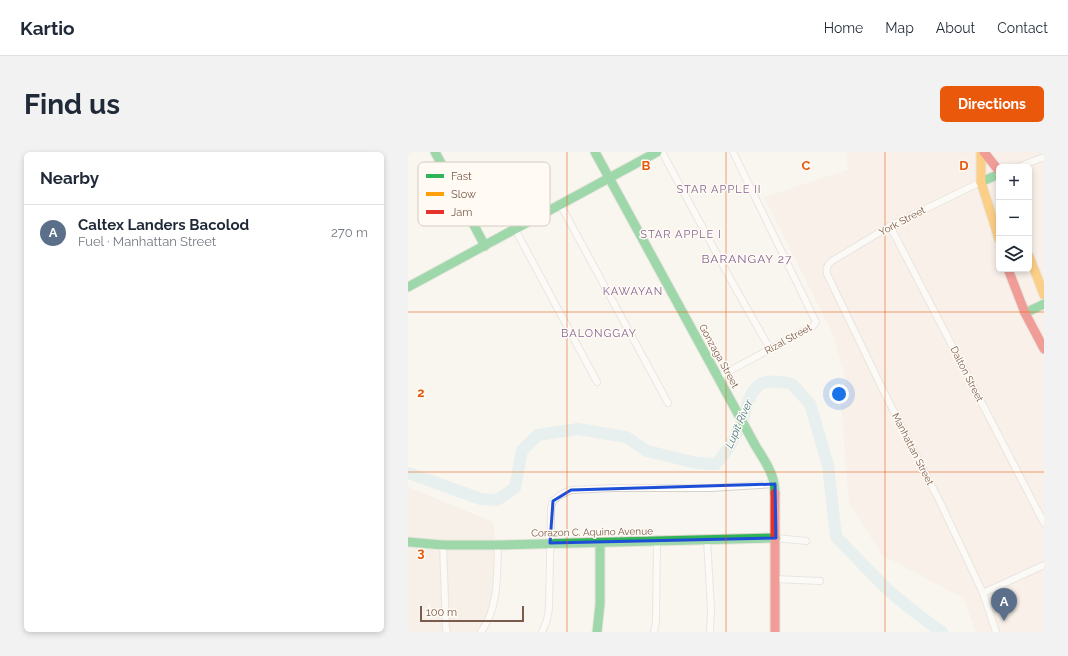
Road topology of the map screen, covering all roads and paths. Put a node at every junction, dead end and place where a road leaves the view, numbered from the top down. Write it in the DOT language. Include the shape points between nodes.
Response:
graph roads {
  1 [pos="435,152"];
  2 [pos="595,152"];
  3 [pos="657,152"];
  4 [pos="662,152"];
  5 [pos="733,152"];
  6 [pos="982,152"];
  7 [pos="1044,157"];
  8 [pos="440,162"];
  9 [pos="1026,164"];
  10 [pos="996,168"];
  11 [pos="996,174"];
  12 [pos="608,177"];
  13 [pos="981,182"];
  14 [pos="560,204"];
  15 [pos="550,210"];
  16 [pos="474,226"];
  17 [pos="520,226"];
  18 [pos="890,226"];
  19 [pos="515,229"];
  20 [pos="998,236"];
  21 [pos="485,246"];
  22 [pos="1032,264"];
  23 [pos="827,267"];
  24 [pos="1009,272"];
  25 [pos="408,287"];
  26 [pos="1044,295"];
  27 [pos="1044,304"];
  28 [pos="1025,313"];
  29 [pos="770,349"];
  30 [pos="1044,349"];
  31 [pos="718,377"];
  32 [pos="597,382"];
  33 [pos="668,404"];
  34 [pos="774,484"];
  35 [pos="1044,522"];
  36 [pos="776,538"];
  37 [pos="707,540"];
  38 [pos="657,541"];
  39 [pos="806,541"];
  40 [pos="408,542"];
  41 [pos="550,543"];
  42 [pos="600,543"];
  43 [pos="443,545"];
  44 [pos="498,546"];
  45 [pos="1044,565"];
  46 [pos="776,579"];
  47 [pos="820,581"];
  48 [pos="983,593"];
  49 [pos="447,632"];
  50 [pos="481,632"];
  51 [pos="542,632"];
  52 [pos="598,632"];
  53 [pos="654,632"];
  54 [pos="710,632"];
  55 [pos="775,632"];
  56 [pos="996,632"];
  1 -- 8 [label="street"];
  2 -- 12 [label="street, Gonzaga Street"];
  3 -- 12 [label="street"];
  4 -- 29 [label="street"];
  5 -- 29 [label="street, Rizal Street" via="816,322"];
  6 -- 10 [label="street"];
  6 -- 13 [label="street"];
  7 -- 9 [label="street"];
  11 -- 13 [label="street"];
  12 -- 14 [label="street"];
  12 -- 31 [label="street, Gonzaga Street"];
  13 -- 18 [label="street, York Street"];
  13 -- 20 [label="street"];
  14 -- 15 [label="street"];
  14 -- 33 [label="street"];
  16 -- 21 [label="street"];
  17 -- 19 [label="street"];
  18 -- 23 [label="street, York Street"];
  18 -- 35 [label="street, Dalton Street"];
  19 -- 21 [label="street"];
  19 -- 32 [label="street"];
  21 -- 25 [label="street"];
  22 -- 26 [label="street"];
  23 -- 48 [label="street, Manhattan Street" via="827,274 882,390 940,502"];
  24 -- 28 [label="street"];
  27 -- 28 [label="street"];
  28 -- 30 [label="street"];
  29 -- 31 [label="street, Rizal Street"];
  31 -- 34 [label="street, Gonzaga Street" via="768,466"];
  34 -- 36 [label="street, Gonzaga Street"];
  34 -- 41 [label="street" via="710,488 571,490 553,501"];
  36 -- 37 [label="street, Corazon C. Aquino Avenue"];
  36 -- 39 [label="street"];
  36 -- 46 [label="street, Gonzaga Street"];
  37 -- 38 [label="street, Corazon C. Aquino Avenue"];
  37 -- 54 [label="street"];
  38 -- 42 [label="street, Corazon C. Aquino Avenue"];
  38 -- 53 [label="street"];
  40 -- 43 [label="street, Corazon C. Aquino Avenue"];
  41 -- 42 [label="street, Corazon C. Aquino Avenue"];
  41 -- 44 [label="street, Corazon C. Aquino Avenue"];
  41 -- 51 [label="street" via="549,608"];
  42 -- 52 [label="street"];
  43 -- 44 [label="street, Corazon C. Aquino Avenue"];
  43 -- 49 [label="street"];
  44 -- 50 [label="street" via="496,593 492,613"];
  45 -- 48 [label="street"];
  46 -- 47 [label="street"];
  46 -- 55 [label="street, Gonzaga Street"];
  48 -- 56 [label="street, Manhattan Street"];
}
